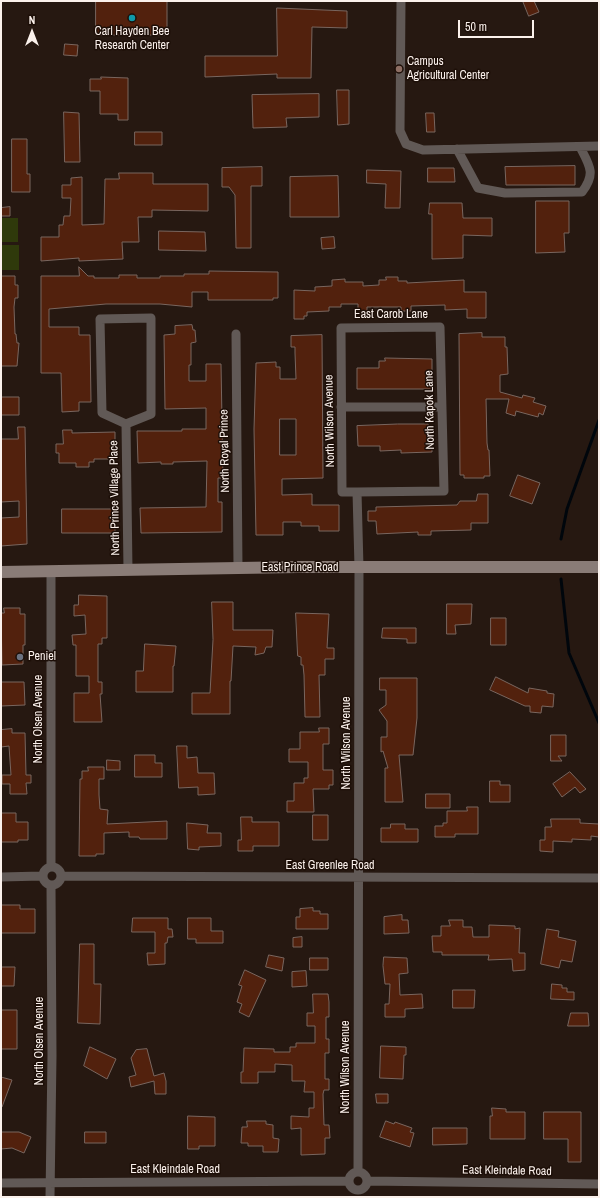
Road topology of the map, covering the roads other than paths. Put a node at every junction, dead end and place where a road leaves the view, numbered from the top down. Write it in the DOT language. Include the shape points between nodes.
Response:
graph roads {
  1 [pos="401,1"];
  2 [pos="599,146"];
  3 [pos="580,147"];
  4 [pos="457,149"];
  5 [pos="440,327"];
  6 [pos="341,328"];
  7 [pos="236,334"];
  8 [pos="341,407"];
  9 [pos="442,407"];
  10 [pos="126,424"];
  11 [pos="357,492"];
  12 [pos="359,567"];
  13 [pos="599,567"];
  14 [pos="238,568"];
  15 [pos="128,570"];
  16 [pos="1,572"];
  17 [pos="51,572"];
  18 [pos="51,867"];
  19 [pos="42,876"];
  20 [pos="61,876"];
  21 [pos="1,877"];
  22 [pos="358,878"];
  23 [pos="599,878"];
  24 [pos="51,885"];
  25 [pos="358,1172"];
  26 [pos="349,1181"];
  27 [pos="367,1181"];
  28 [pos="1,1183"];
  29 [pos="50,1183"];
  30 [pos="599,1184"];
  31 [pos="356,1193"];
  32 [pos="50,1197"];
  1 -- 4 [label="street" via="400,131 406,144 423,150"];
  2 -- 3 [label="street"];
  3 -- 4 [label="street"];
  3 -- 4 [label="street" via="590,167 590,182 582,192 505,193 478,188"];
  5 -- 6 [label="street, East Carob Lane"];
  5 -- 9 [label="street, North Kapok Lane"];
  6 -- 8 [label="street, North Wilson Avenue"];
  7 -- 14 [label="street, North Royal Prince"];
  8 -- 9 [label="street"];
  8 -- 11 [label="street, North Wilson Avenue" via="342,492"];
  9 -- 11 [label="street, North Kapok Lane" via="444,492"];
  10 -- 10 [label="street, North Prince Village Place" via="151,414 151,318 100,319 102,413"];
  10 -- 15 [label="street, North Prince Village Place"];
  11 -- 12 [label="street, North Wilson Avenue"];
  12 -- 13 [label="main road, East Prince Road"];
  12 -- 14 [label="main road, East Prince Road"];
  12 -- 22 [label="street, North Wilson Avenue"];
  14 -- 15 [label="main road, East Prince Road"];
  15 -- 17 [label="main road, East Prince Road"];
  16 -- 17 [label="main road, East Prince Road"];
  17 -- 18 [label="street, North Olsen Avenue"];
  18 -- 19 [label="street" via="44,871"];
  18 -- 20 [label="street" via="57,869"];
  19 -- 21 [label="street"];
  19 -- 24 [label="street" via="44,882"];
  20 -- 22 [label="street, East Greenlee Road"];
  20 -- 24 [label="street" via="59,882"];
  22 -- 23 [label="street, East Greenlee Road"];
  22 -- 25 [label="street, North Wilson Avenue"];
  24 -- 29 [label="street, North Olsen Avenue"];
  25 -- 26 [label="street" via="351,1176"];
  25 -- 27 [label="street" via="365,1176"];
  26 -- 29 [label="street, East Kleindale Road"];
  26 -- 31 [label="street"];
  27 -- 30 [label="street, East Kleindale Road"];
  27 -- 31 [label="street"];
  28 -- 29 [label="street, East Kleindale Road"];
  29 -- 32 [label="street, North Olsen Avenue"];
}
